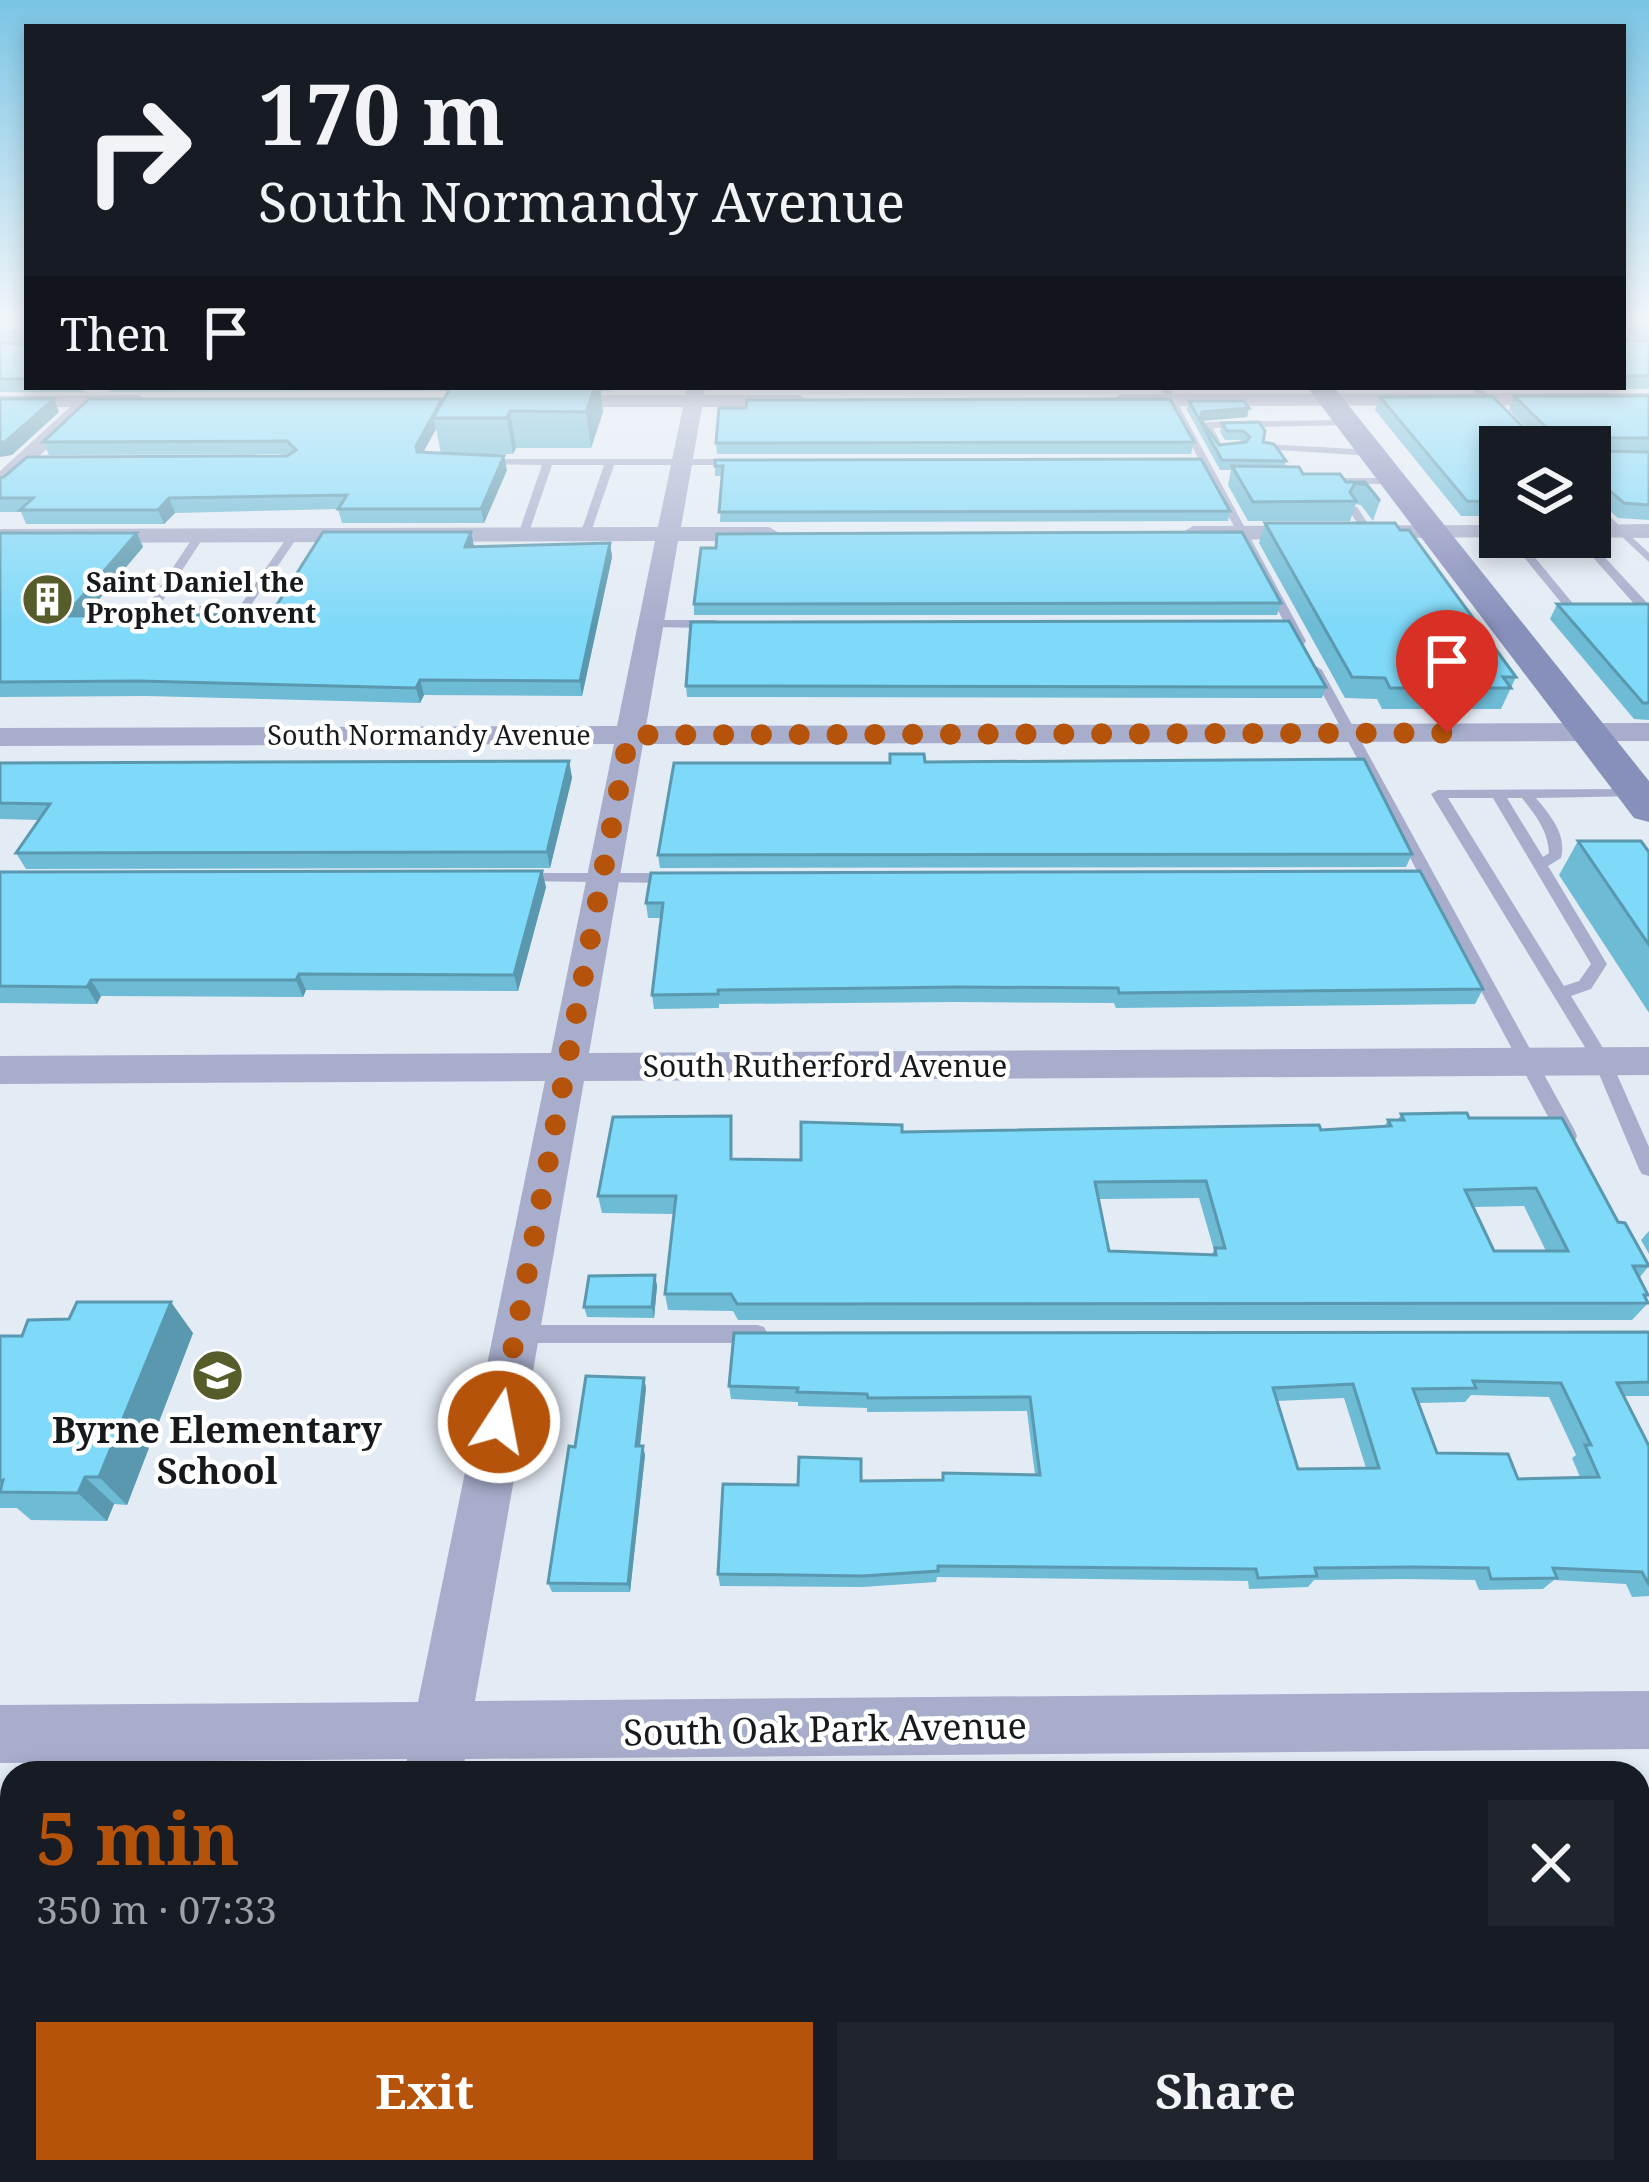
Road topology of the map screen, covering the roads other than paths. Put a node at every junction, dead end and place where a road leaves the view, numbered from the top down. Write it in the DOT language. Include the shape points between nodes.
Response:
graph roads {
  1 [pos="64,423"];
  2 [pos="689,423"];
  3 [pos="1183,423"];
  4 [pos="1283,423"];
  5 [pos="1348,423"];
  6 [pos="1280,424"];
  7 [pos="1238,447"];
  8 [pos="1267,447"];
  9 [pos="1298,449"];
  10 [pos="1372,453"];
  11 [pos="1181,461"];
  12 [pos="1204,461"];
  13 [pos="468,462"];
  14 [pos="548,462"];
  15 [pos="610,462"];
  16 [pos="682,462"];
  17 [pos="758,462"];
  18 [pos="20,463"];
  19 [pos="1213,477"];
  20 [pos="1235,477"];
  21 [pos="1301,477"];
  22 [pos="1394,481"];
  23 [pos="1334,482"];
  24 [pos="0,483"];
  25 [pos="1611,521"];
  26 [pos="1611,531"];
  27 [pos="1621,531"];
  28 [pos="1649,531"];
  29 [pos="1479,532"];
  30 [pos="1173,533"];
  31 [pos="1244,533"];
  32 [pos="1369,533"];
  33 [pos="1433,533"];
  34 [pos="794,534"];
  35 [pos="200,535"];
  36 [pos="294,535"];
  37 [pos="523,535"];
  38 [pos="585,535"];
  39 [pos="668,535"];
  40 [pos="0,536"];
  41 [pos="1530,558"];
  42 [pos="1599,558"];
  43 [pos="1649,559"];
  44 [pos="1267,623"];
  45 [pos="1290,623"];
  46 [pos="650,624"];
  47 [pos="734,624"];
  48 [pos="1649,732"];
  49 [pos="1353,733"];
  50 [pos="1589,733"];
  51 [pos="629,735"];
  52 [pos="0,737"];
  53 [pos="1498,794"];
  54 [pos="1526,794"];
  55 [pos="1643,801"];
  56 [pos="1543,863"];
  57 [pos="1402,876"];
  58 [pos="1426,876"];
  59 [pos="510,878"];
  60 [pos="602,878"];
  61 [pos="696,878"];
  62 [pos="1562,993"];
  63 [pos="1602,1061"];
  64 [pos="1649,1061"];
  65 [pos="1528,1062"];
  66 [pos="566,1069"];
  67 [pos="0,1070"];
  68 [pos="1573,1144"];
  69 [pos="1642,1146"];
  70 [pos="1649,1169"];
  71 [pos="516,1334"];
  72 [pos="770,1334"];
  73 [pos="1649,1720"];
  74 [pos="0,1734"];
  75 [pos="436,1753"];
  1 -- 18 [label="street"];
  2 -- 16 [label="street"];
  3 -- 12 [label="lane"];
  4 -- 6 [label="lane"];
  5 -- 10 [label="main road"];
  6 -- 7 [label="lane" via="1207,425 1219,448"];
  6 -- 9 [label="lane"];
  8 -- 9 [label="lane"];
  9 -- 10 [label="lane"];
  10 -- 22 [label="main road"];
  11 -- 12 [label="lane"];
  12 -- 19 [label="lane"];
  13 -- 14 [label="lane"];
  14 -- 15 [label="lane"];
  14 -- 37 [label="lane"];
  15 -- 16 [label="lane"];
  15 -- 38 [label="lane"];
  16 -- 17 [label="lane"];
  16 -- 39 [label="street"];
  18 -- 24 [label="street"];
  19 -- 20 [label="lane"];
  19 -- 31 [label="lane"];
  21 -- 23 [label="lane"];
  22 -- 23 [label="lane"];
  22 -- 33 [label="main road"];
  23 -- 32 [label="lane"];
  25 -- 27 [label="lane"];
  26 -- 27 [label="street"];
  27 -- 28 [label="street"];
  27 -- 43 [label="lane"];
  29 -- 33 [label="street"];
  30 -- 31 [label="street"];
  31 -- 32 [label="street"];
  31 -- 45 [label="lane"];
  32 -- 33 [label="street"];
  33 -- 50 [label="main road"];
  34 -- 39 [label="street"];
  35 -- 36 [label="street"];
  35 -- 36 [label="lane" via="151,609 243,609"];
  35 -- 40 [label="street"];
  36 -- 37 [label="street"];
  37 -- 38 [label="street"];
  38 -- 39 [label="street"];
  39 -- 46 [label="street"];
  41 -- 42 [label="lane" via="1572,609 1646,609"];
  44 -- 45 [label="lane"];
  45 -- 49 [label="lane"];
  46 -- 47 [label="lane"];
  46 -- 51 [label="street"];
  48 -- 50 [label="street, South Normandy Avenue"];
  49 -- 50 [label="street, South Normandy Avenue"];
  49 -- 51 [label="street, South Normandy Avenue"];
  49 -- 58 [label="lane"];
  50 -- 55 [label="main road"];
  51 -- 52 [label="street, South Normandy Avenue"];
  51 -- 60 [label="street"];
  53 -- 54 [label="lane"];
  53 -- 56 [label="lane"];
  53 -- 62 [label="lane" via="1438,794"];
  54 -- 55 [label="lane"];
  54 -- 56 [label="lane" via="1558,846"];
  56 -- 62 [label="lane" via="1599,964 1585,986"];
  57 -- 58 [label="lane"];
  58 -- 65 [label="lane"];
  59 -- 60 [label="lane"];
  60 -- 61 [label="lane"];
  60 -- 66 [label="street"];
  62 -- 63 [label="lane"];
  63 -- 64 [label="street, South Rutherford Avenue"];
  63 -- 65 [label="street, South Rutherford Avenue"];
  63 -- 69 [label="lane"];
  65 -- 66 [label="street, South Rutherford Avenue"];
  65 -- 68 [label="lane"];
  66 -- 67 [label="street, South Rutherford Avenue"];
  66 -- 71 [label="street"];
  69 -- 70 [label="lane"];
  71 -- 72 [label="lane"];
  71 -- 75 [label="street"];
  73 -- 75 [label="street, South Oak Park Avenue"];
  74 -- 75 [label="street, South Oak Park Avenue"];
}
